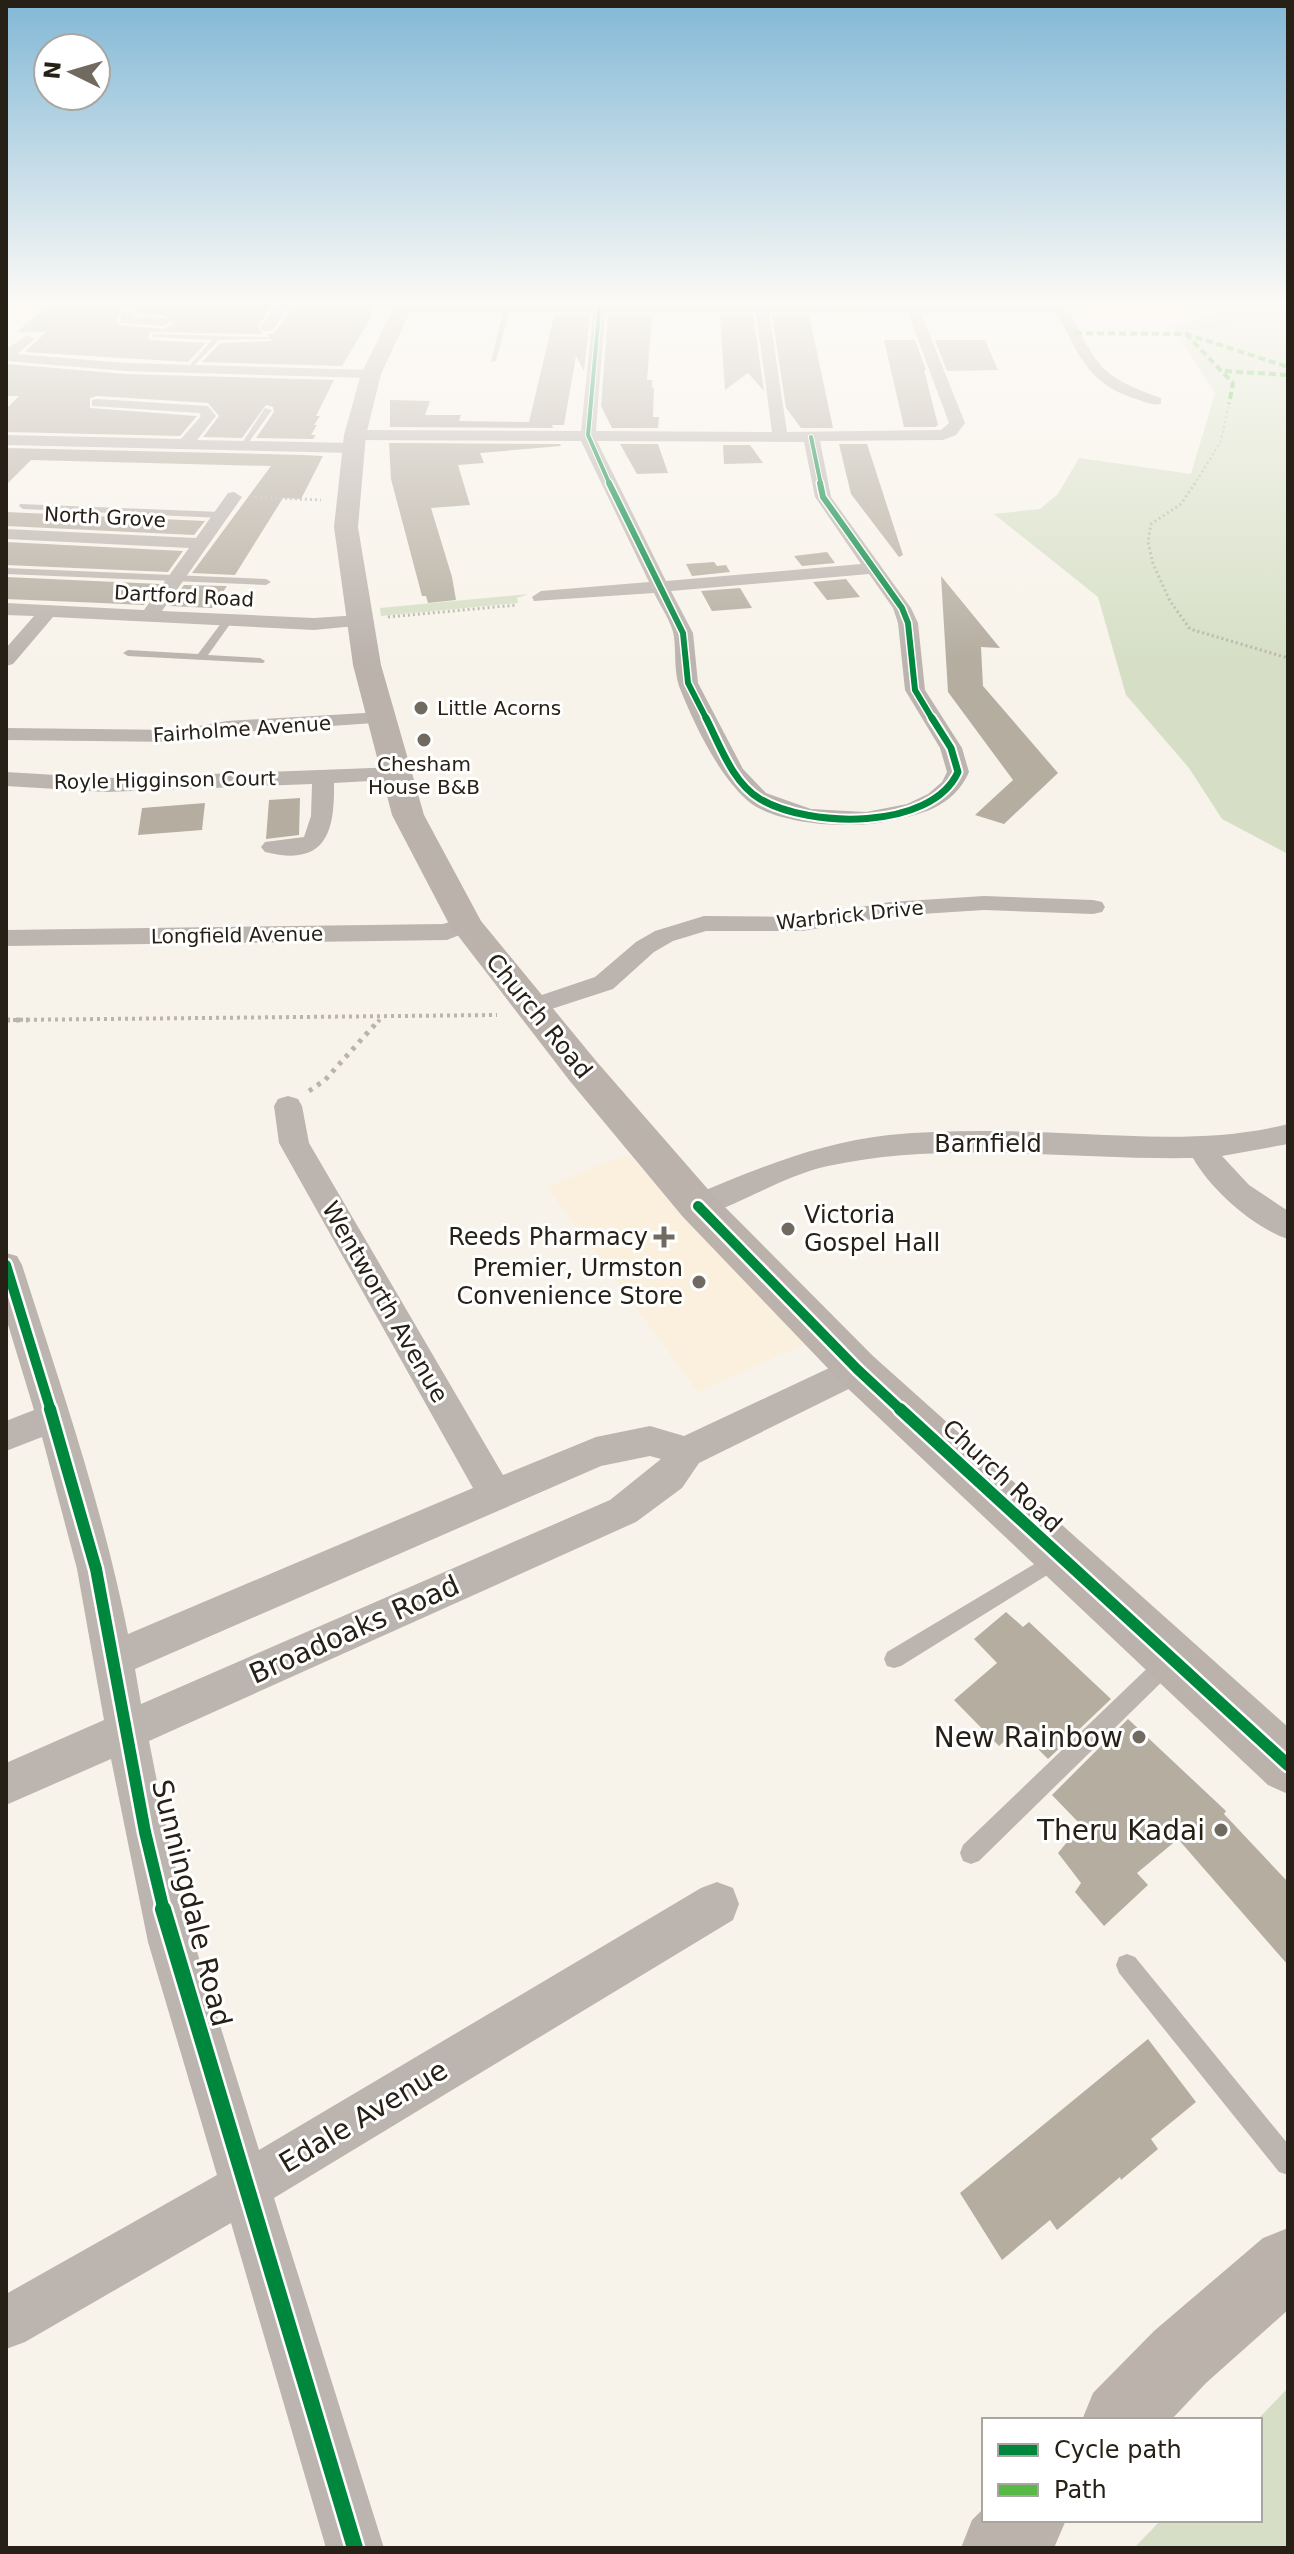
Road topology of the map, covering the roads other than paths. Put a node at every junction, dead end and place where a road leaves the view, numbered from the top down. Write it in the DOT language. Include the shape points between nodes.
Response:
graph roads {
  1 [pos="206,420"];
  2 [pos="261,420"];
  3 [pos="359,420"];
  4 [pos="589,420"];
  5 [pos="778,420"];
  6 [pos="956,420"];
  7 [pos="588,435"];
  8 [pos="780,436"];
  9 [pos="811,437"];
  10 [pos="6,440"];
  11 [pos="354,442"];
  12 [pos="185,445"];
  13 [pos="241,447"];
  14 [pos="234,497"];
  15 [pos="23,506"];
  16 [pos="221,515"];
  17 [pos="6,534"];
  18 [pos="201,543"];
  19 [pos="872,568"];
  20 [pos="6,571"];
  21 [pos="176,578"];
  22 [pos="266,582"];
  23 [pos="659,586"];
  24 [pos="541,597"];
  25 [pos="6,609"];
  26 [pos="48,611"];
  27 [pos="149,616"];
  28 [pos="228,620"];
  29 [pos="359,621"];
  30 [pos="128,653"];
  31 [pos="201,657"];
  32 [pos="6,660"];
  33 [pos="260,661"];
  34 [pos="382,718"];
  35 [pos="6,734"];
  36 [pos="398,774"];
  37 [pos="323,777"];
  38 [pos="6,779"];
  39 [pos="273,847"];
  40 [pos="1099,908"];
  41 [pos="466,924"];
  42 [pos="6,938"];
  43 [pos="533,1007"];
  44 [pos="288,1106"];
  45 [pos="1288,1134"];
  46 [pos="1203,1147"];
  47 [pos="698,1206"];
  48 [pos="1288,1227"];
  49 [pos="6,1265"];
  50 [pos="857,1369"];
  51 [pos="53,1418"];
  52 [pos="6,1436"];
  53 [pos="686,1452"];
  54 [pos="495,1494"];
  55 [pos="1059,1557"];
  56 [pos="114,1659"];
  57 [pos="894,1659"];
  58 [pos="1171,1659"];
  59 [pos="125,1729"];
  60 [pos="1288,1765"];
  61 [pos="6,1784"];
  62 [pos="971,1853"];
  63 [pos="717,1904"];
  64 [pos="1127,1965"];
  65 [pos="1288,2163"];
  66 [pos="246,2186"];
  67 [pos="1288,2263"];
  68 [pos="6,2323"];
  69 [pos="1122,2418"];
  70 [pos="1025,2522"];
  71 [pos="355,2548"];
  72 [pos="1000,2548"];
  1 -- 12 [label="street"];
  2 -- 13 [label="lane"];
  3 -- 11 [label="main road, Church Road"];
  4 -- 7 [label="street"];
  5 -- 8 [label="street"];
  6 -- 9 [label="street" via="951,432 920,437"];
  7 -- 8 [label="street"];
  7 -- 11 [label="street"];
  7 -- 23 [label="street"];
  8 -- 9 [label="street"];
  9 -- 19 [label="street" via="823,497"];
  10 -- 12 [label="street"];
  11 -- 13 [label="street"];
  11 -- 29 [label="main road, Church Road" via="346,527"];
  12 -- 13 [label="street"];
  14 -- 16 [label="street"];
  15 -- 16 [label="lane"];
  16 -- 18 [label="street"];
  17 -- 18 [label="street, North Grove"];
  18 -- 21 [label="street"];
  19 -- 23 [label="street"];
  19 -- 23 [label="street" via="902,608 915,690 951,748 958,772 936,799 913,810 866,819 780,808 758,798 733,772 688,683 683,633"];
  20 -- 21 [label="lane"];
  21 -- 22 [label="lane"];
  21 -- 27 [label="street"];
  23 -- 24 [label="street"];
  25 -- 26 [label="street, Dartford Road"];
  26 -- 27 [label="street, Dartford Road"];
  26 -- 32 [label="street"];
  27 -- 28 [label="street, Dartford Road"];
  28 -- 29 [label="street, Dartford Road"];
  28 -- 31 [label="lane"];
  29 -- 34 [label="main road, Church Road"];
  30 -- 31 [label="lane"];
  31 -- 33 [label="lane"];
  34 -- 35 [label="street, Fairholme Avenue" via="227,727 177,736"];
  34 -- 36 [label="main road, Church Road"];
  36 -- 37 [label="street, Royle Higginson Court"];
  36 -- 41 [label="main road, Church Road" via="408,815"];
  37 -- 38 [label="street, Royle Higginson Court" via="106,785"];
  37 -- 39 [label="street" via="314,842"];
  40 -- 43 [label="street, Warbrick Drive" via="984,903 878,910 802,924 704,923 654,942 604,983"];
  41 -- 42 [label="street, Longfield Avenue" via="447,932"];
  41 -- 43 [label="main road, Church Road"];
  43 -- 47 [label="main road, Church Road"];
  44 -- 54 [label="street, Wentworth Avenue" via="294,1143"];
  45 -- 46 [label="street, Barnfield"];
  46 -- 47 [label="street, Barnfield" via="910,1144 792,1165"];
  46 -- 48 [label="street" via="1209,1165 1223,1180"];
  47 -- 50 [label="main road, Church Road"];
  49 -- 51 [label="street, Sunningdale Road"];
  50 -- 53 [label="street, Broadoaks Road"];
  50 -- 55 [label="main road, Church Road"];
  51 -- 52 [label="street"];
  51 -- 56 [label="street, Sunningdale Road" via="93,1556"];
  53 -- 54 [label="street" via="650,1441 596,1452"];
  53 -- 59 [label="street, Broadoaks Road" via="669,1477 623,1511"];
  54 -- 56 [label="street"];
  55 -- 57 [label="lane"];
  55 -- 58 [label="main road, Church Road"];
  56 -- 59 [label="street, Sunningdale Road"];
  58 -- 60 [label="main road, Church Road"];
  58 -- 62 [label="lane"];
  59 -- 61 [label="street, Broadoaks Road"];
  59 -- 66 [label="street, Sunningdale Road" via="171,1942"];
  63 -- 66 [label="street, Edale Avenue"];
  64 -- 65 [label="lane"];
  66 -- 68 [label="street, Edale Avenue"];
  66 -- 71 [label="street, Sunningdale Road"];
  67 -- 69 [label="main road" via="1180,2357"];
  70 -- 72 [label="main road"];
}
